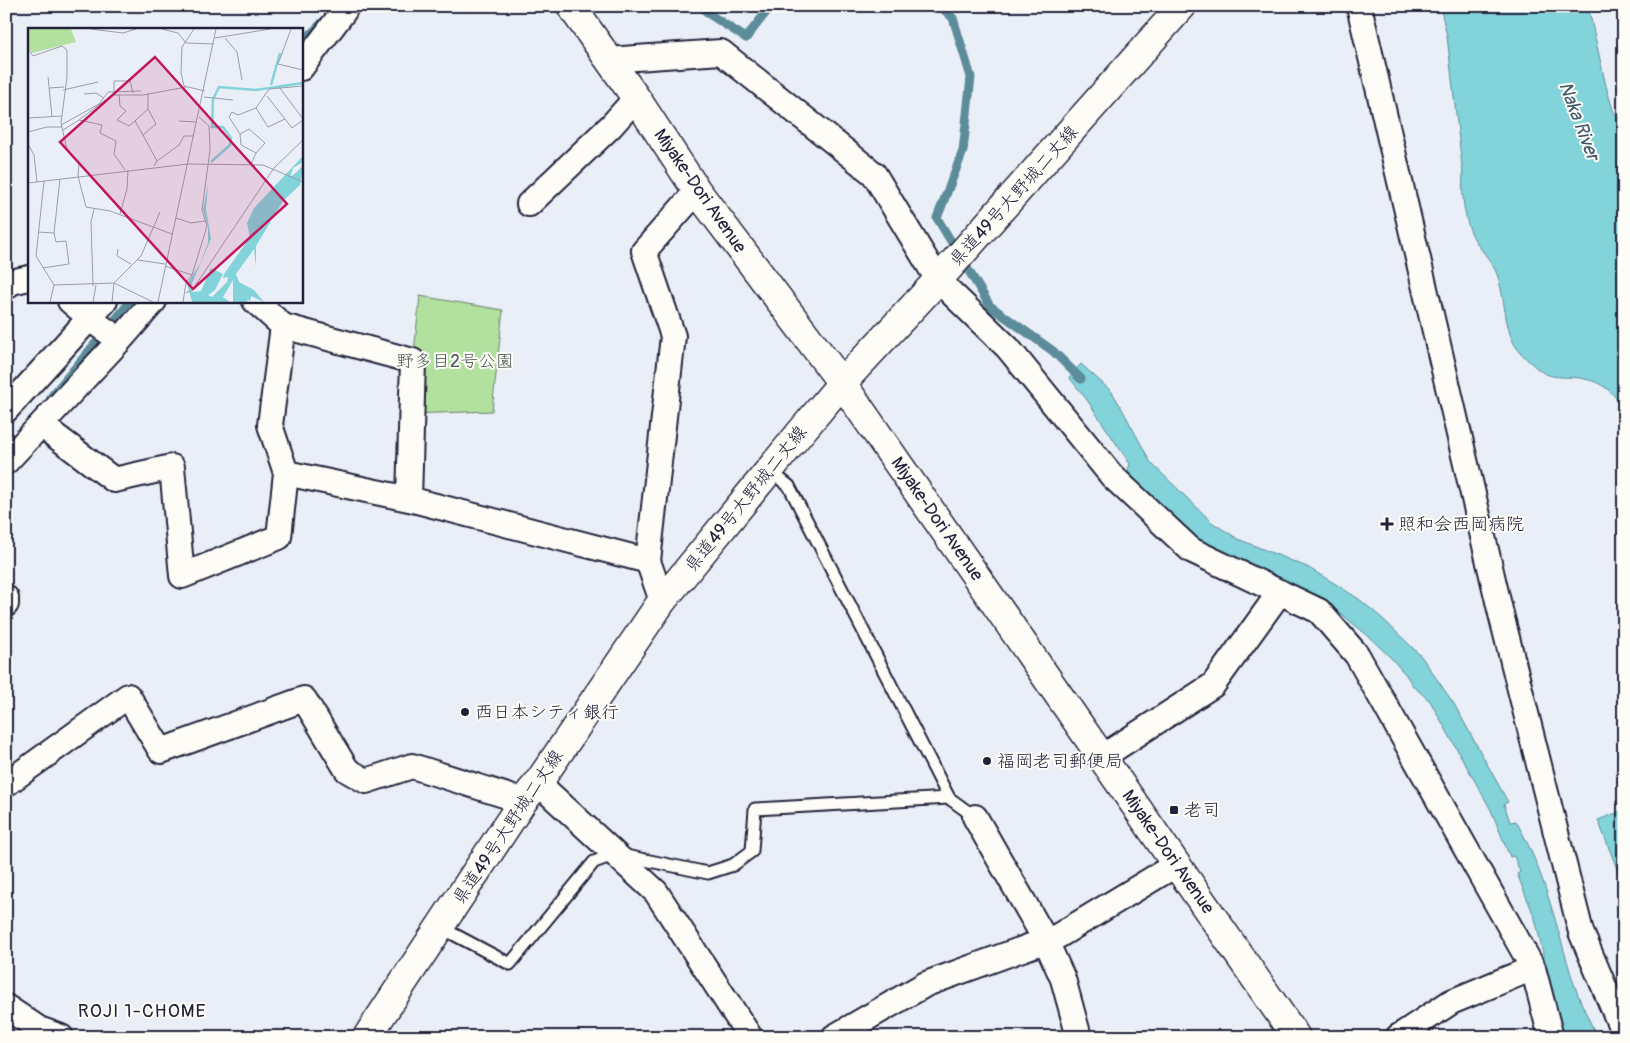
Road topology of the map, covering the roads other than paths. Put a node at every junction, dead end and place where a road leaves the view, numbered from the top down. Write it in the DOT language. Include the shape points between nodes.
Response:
graph roads {
  1 [pos="346,6"];
  2 [pos="571,6"];
  3 [pos="1182,6"];
  4 [pos="1359,6"];
  5 [pos="608,60"];
  6 [pos="302,67"];
  7 [pos="636,98"];
  8 [pos="697,191"];
  9 [pos="529,204"];
  10 [pos="944,275"];
  11 [pos="28,278"];
  12 [pos="6,287"];
  13 [pos="72,302"];
  14 [pos="153,302"];
  15 [pos="256,302"];
  16 [pos="99,315"];
  17 [pos="283,326"];
  18 [pos="120,340"];
  19 [pos="842,383"];
  20 [pos="6,410"];
  21 [pos="42,425"];
  22 [pos="6,462"];
  23 [pos="770,471"];
  24 [pos="286,472"];
  25 [pos="409,499"];
  26 [pos="648,561"];
  27 [pos="1280,592"];
  28 [pos="6,598"];
  29 [pos="662,601"];
  30 [pos="6,604"];
  31 [pos="1102,757"];
  32 [pos="6,784"];
  33 [pos="531,792"];
  34 [pos="949,798"];
  35 [pos="975,817"];
  36 [pos="616,854"];
  37 [pos="1177,864"];
  38 [pos="440,927"];
  39 [pos="1046,941"];
  40 [pos="1533,968"];
  41 [pos="6,1007"];
  42 [pos="1624,1034"];
  43 [pos="61,1037"];
  44 [pos="367,1037"];
  45 [pos="750,1037"];
  46 [pos="834,1037"];
  47 [pos="1080,1037"];
  48 [pos="1296,1037"];
  49 [pos="1398,1037"];
  50 [pos="1551,1037"];
  1 -- 6 [label="street"];
  2 -- 5 [label="main road, Miyake-Dori Avenue"];
  3 -- 10 [label="main road, 県道49号大野城二丈線"];
  4 -- 42 [label="street" via="1501,614 1579,922"];
  5 -- 7 [label="main road, Miyake-Dori Avenue"];
  5 -- 10 [label="street" via="720,52 874,174"];
  7 -- 8 [label="main road, Miyake-Dori Avenue"];
  7 -- 9 [label="street"];
  8 -- 19 [label="main road, Miyake-Dori Avenue"];
  8 -- 26 [label="street" via="644,251 673,336"];
  10 -- 19 [label="main road, 県道49号大野城二丈線"];
  10 -- 27 [label="street" via="1112,476 1191,550"];
  11 -- 12 [label="street" via="11,282"];
  13 -- 16 [label="street"];
  14 -- 18 [label="street"];
  15 -- 17 [label="street"];
  16 -- 18 [label="street"];
  16 -- 20 [label="street"];
  17 -- 24 [label="street" via="270,425"];
  17 -- 25 [label="street" via="413,361"];
  18 -- 21 [label="street"];
  19 -- 23 [label="main road, 県道49号大野城二丈線"];
  19 -- 31 [label="main road, Miyake-Dori Avenue"];
  21 -- 22 [label="street"];
  21 -- 24 [label="street" via="114,480 172,467 182,576 279,537"];
  23 -- 29 [label="main road, 県道49号大野城二丈線"];
  23 -- 34 [label="lane" via="789,486"];
  24 -- 25 [label="street"];
  25 -- 26 [label="street"];
  26 -- 29 [label="street"];
  27 -- 31 [label="street" via="1213,686"];
  27 -- 40 [label="street" via="1319,611 1357,655"];
  28 -- 30 [label="street"];
  29 -- 33 [label="main road, 県道49号大野城二丈線"];
  31 -- 37 [label="main road, Miyake-Dori Avenue"];
  32 -- 33 [label="street" via="128,696 162,751 304,699 347,770 366,781 412,766"];
  33 -- 36 [label="street"];
  33 -- 38 [label="main road, 県道49号大野城二丈線"];
  34 -- 35 [label="lane"];
  34 -- 36 [label="lane" via="755,809 752,850 733,865 708,873"];
  35 -- 39 [label="street"];
  36 -- 38 [label="lane" via="594,862 510,964"];
  36 -- 45 [label="street" via="656,892"];
  37 -- 39 [label="street"];
  37 -- 48 [label="main road, Miyake-Dori Avenue"];
  38 -- 44 [label="main road, 県道49号大野城二丈線"];
  39 -- 46 [label="street" via="926,984"];
  39 -- 47 [label="street" via="1063,979"];
  40 -- 49 [label="street" via="1451,1002"];
  40 -- 50 [label="street"];
  41 -- 43 [label="street" via="39,1030"];
}
